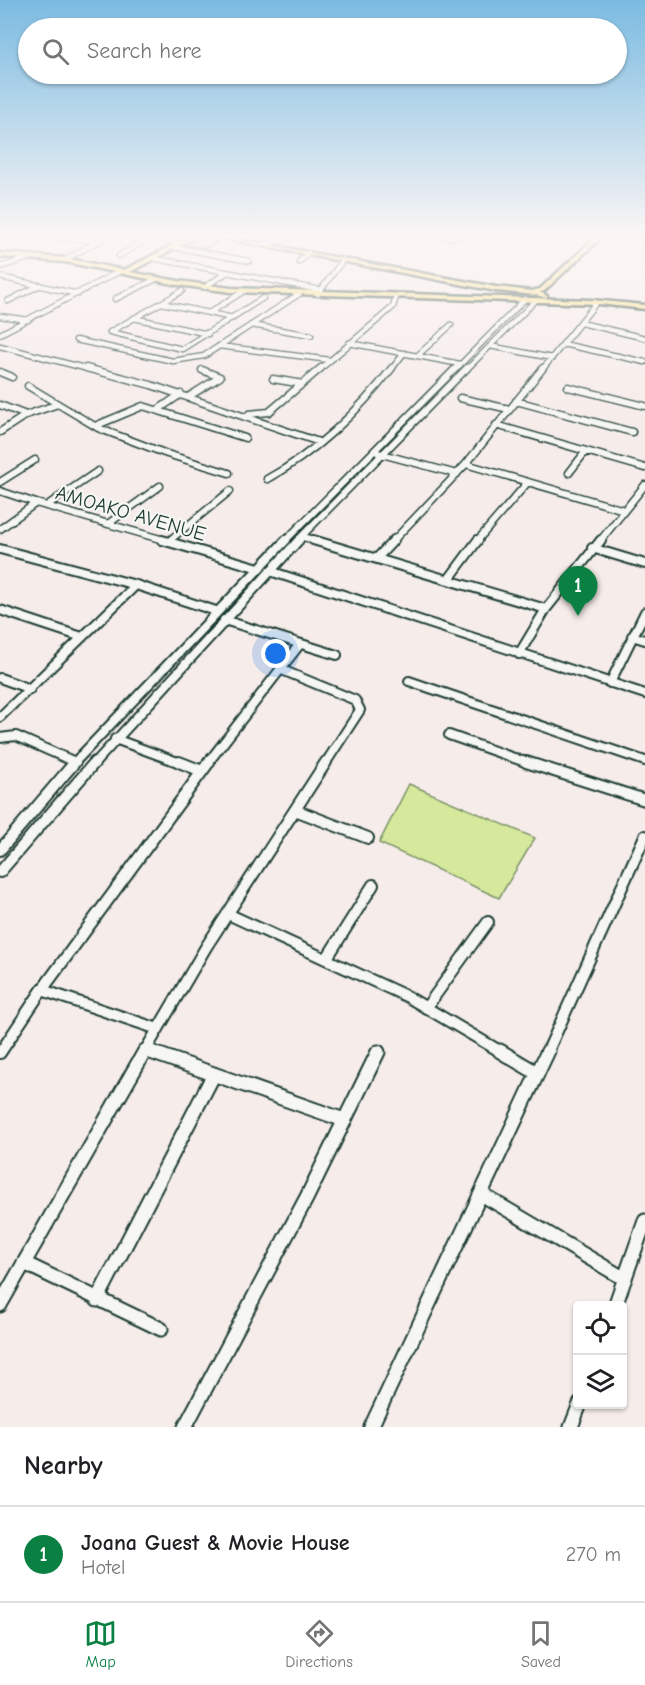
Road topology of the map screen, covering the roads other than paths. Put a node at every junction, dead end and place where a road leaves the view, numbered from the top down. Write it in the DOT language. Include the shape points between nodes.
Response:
graph roads {
  1 [pos="596,303"];
  2 [pos="60,304"];
  3 [pos="160,304"];
  4 [pos="164,304"];
  5 [pos="224,304"];
  6 [pos="254,304"];
  7 [pos="285,304"];
  8 [pos="394,304"];
  9 [pos="518,304"];
  10 [pos="535,304"];
  11 [pos="603,304"];
  12 [pos="645,307"];
  13 [pos="209,313"];
  14 [pos="0,316"];
  15 [pos="134,318"];
  16 [pos="232,318"];
  17 [pos="28,320"];
  18 [pos="581,323"];
  19 [pos="451,325"];
  20 [pos="251,326"];
  21 [pos="0,334"];
  22 [pos="208,334"];
  23 [pos="311,335"];
  24 [pos="645,338"];
  25 [pos="76,340"];
  26 [pos="350,343"];
  27 [pos="563,344"];
  28 [pos="490,345"];
  29 [pos="0,346"];
  30 [pos="219,346"];
  31 [pos="404,353"];
  32 [pos="418,355"];
  33 [pos="552,358"];
  34 [pos="330,360"];
  35 [pos="645,362"];
  36 [pos="460,364"];
  37 [pos="202,370"];
  38 [pos="0,372"];
  39 [pos="12,377"];
  40 [pos="273,379"];
  41 [pos="303,384"];
  42 [pos="28,386"];
  43 [pos="568,387"];
  44 [pos="181,394"];
  45 [pos="188,397"];
  46 [pos="460,398"];
  47 [pos="516,400"];
  48 [pos="58,404"];
  49 [pos="0,405"];
  50 [pos="645,406"];
  51 [pos="159,409"];
  52 [pos="509,409"];
  53 [pos="269,412"];
  54 [pos="242,414"];
  55 [pos="26,415"];
  56 [pos="265,422"];
  57 [pos="496,425"];
  58 [pos="95,426"];
  59 [pos="0,432"];
  60 [pos="632,432"];
  61 [pos="245,438"];
  62 [pos="320,442"];
  63 [pos="586,451"];
  64 [pos="372,452"];
  65 [pos="381,454"];
  66 [pos="35,460"];
  67 [pos="466,464"];
  68 [pos="645,468"];
  69 [pos="98,471"];
  70 [pos="229,473"];
  71 [pos="569,473"];
  72 [pos="457,474"];
  73 [pos="267,479"];
  74 [pos="0,482"];
  75 [pos="528,482"];
  76 [pos="645,485"];
  77 [pos="160,486"];
  78 [pos="0,491"];
  79 [pos="230,491"];
  80 [pos="36,503"];
  81 [pos="46,506"];
  82 [pos="624,510"];
  83 [pos="108,524"];
  84 [pos="0,529"];
  85 [pos="303,537"];
  86 [pos="170,540"];
  87 [pos="592,548"];
  88 [pos="0,549"];
  89 [pos="377,558"];
  90 [pos="645,564"];
  91 [pos="259,568"];
  92 [pos="270,571"];
  93 [pos="449,579"];
  94 [pos="136,585"];
  95 [pos="546,609"];
  96 [pos="0,610"];
  97 [pos="216,611"];
  98 [pos="645,612"];
  99 [pos="224,620"];
  100 [pos="632,636"];
  101 [pos="82,638"];
  102 [pos="645,640"];
  103 [pos="300,644"];
  104 [pos="519,654"];
  105 [pos="337,655"];
  106 [pos="282,670"];
  107 [pos="0,678"];
  108 [pos="409,681"];
  109 [pos="610,683"];
  110 [pos="30,689"];
  111 [pos="645,693"];
  112 [pos="0,717"];
  113 [pos="449,735"];
  114 [pos="0,738"];
  115 [pos="115,739"];
  116 [pos="645,761"];
  117 [pos="75,762"];
  118 [pos="202,771"];
  119 [pos="645,800"];
  120 [pos="295,810"];
  121 [pos="645,837"];
  122 [pos="368,838"];
  123 [pos="0,850"];
  124 [pos="0,872"];
  125 [pos="373,885"];
  126 [pos="228,914"];
  127 [pos="488,922"];
  128 [pos="327,958"];
  129 [pos="42,990"];
  130 [pos="426,1008"];
  131 [pos="158,1029"];
  132 [pos="147,1051"];
  133 [pos="378,1052"];
  134 [pos="0,1053"];
  135 [pos="537,1073"];
  136 [pos="214,1074"];
  137 [pos="344,1120"];
  138 [pos="481,1194"];
  139 [pos="645,1221"];
  140 [pos="24,1263"];
  141 [pos="625,1279"];
  142 [pos="97,1300"];
  143 [pos="617,1301"];
  144 [pos="0,1305"];
  145 [pos="161,1329"];
  146 [pos="577,1409"];
  147 [pos="185,1427"];
  148 [pos="371,1427"];
  149 [pos="572,1427"];
  1 -- 18 [label="street"];
  2 -- 17 [label="street"];
  3 -- 15 [label="street"];
  4 -- 13 [label="street"];
  5 -- 13 [label="street"];
  6 -- 16 [label="street"];
  7 -- 20 [label="street"];
  8 -- 26 [label="street"];
  9 -- 36 [label="street"];
  10 -- 28 [label="street"];
  11 -- 12 [label="main road"];
  13 -- 16 [label="street"];
  14 -- 17 [label="street"];
  15 -- 22 [label="street"];
  15 -- 22 [label="street" via="110,332 182,349"];
  16 -- 22 [label="street"];
  17 -- 21 [label="street"];
  18 -- 24 [label="street"];
  18 -- 27 [label="street"];
  19 -- 32 [label="street"];
  20 -- 23 [label="street"];
  20 -- 30 [label="street"];
  25 -- 30 [label="street" via="173,361 204,356"];
  26 -- 31 [label="street"];
  26 -- 34 [label="street"];
  27 -- 33 [label="street"];
  27 -- 35 [label="street"];
  28 -- 33 [label="street"];
  28 -- 65 [label="street"];
  29 -- 44 [label="street"];
  30 -- 34 [label="street"];
  31 -- 32 [label="street"];
  31 -- 62 [label="street" via="368,402"];
  32 -- 36 [label="street"];
  33 -- 47 [label="street"];
  34 -- 41 [label="street"];
  36 -- 64 [label="street"];
  37 -- 45 [label="street" via="220,377"];
  38 -- 39 [label="street"];
  40 -- 41 [label="street"];
  41 -- 53 [label="street"];
  42 -- 48 [label="street"];
  43 -- 50 [label="street"];
  44 -- 45 [label="street"];
  44 -- 51 [label="street"];
  45 -- 54 [label="street"];
  46 -- 52 [label="street"];
  47 -- 52 [label="street"];
  47 -- 60 [label="street"];
  48 -- 55 [label="street"];
  48 -- 58 [label="street"];
  49 -- 55 [label="street"];
  51 -- 58 [label="street" via="138,406"];
  51 -- 61 [label="street"];
  52 -- 57 [label="street"];
  53 -- 54 [label="street"];
  53 -- 56 [label="street"];
  54 -- 56 [label="street"];
  55 -- 59 [label="street"];
  56 -- 62 [label="street"];
  57 -- 63 [label="street"];
  57 -- 67 [label="street"];
  58 -- 70 [label="street"];
  62 -- 73 [label="street"];
  63 -- 68 [label="street"];
  63 -- 71 [label="street"];
  64 -- 65 [label="street"];
  64 -- 91 [label="street"];
  65 -- 72 [label="street"];
  65 -- 85 [label="street"];
  66 -- 74 [label="street"];
  67 -- 72 [label="street"];
  67 -- 75 [label="street"];
  69 -- 81 [label="street"];
  72 -- 89 [label="street"];
  75 -- 82 [label="street"];
  75 -- 93 [label="street" via="488,526"];
  76 -- 82 [label="street"];
  77 -- 83 [label="street"];
  78 -- 80 [label="street"];
  79 -- 86 [label="street"];
  80 -- 81 [label="street, AMOAKO AVENUE"];
  80 -- 84 [label="street, AMOAKO AVENUE"];
  81 -- 83 [label="street, AMOAKO AVENUE"];
  82 -- 87 [label="street"];
  83 -- 86 [label="street, AMOAKO AVENUE"];
  85 -- 89 [label="street"];
  85 -- 92 [label="street"];
  86 -- 91 [label="street, AMOAKO AVENUE"];
  87 -- 90 [label="street"];
  87 -- 95 [label="street"];
  88 -- 94 [label="street"];
  89 -- 93 [label="street"];
  91 -- 97 [label="street"];
  92 -- 99 [label="street"];
  92 -- 104 [label="street"];
  93 -- 95 [label="street"];
  94 -- 97 [label="street"];
  94 -- 101 [label="street"];
  95 -- 104 [label="street"];
  96 -- 101 [label="street"];
  97 -- 117 [label="street"];
  98 -- 100 [label="street"];
  99 -- 103 [label="street"];
  99 -- 115 [label="street"];
  100 -- 102 [label="street"];
  100 -- 109 [label="street"];
  101 -- 110 [label="street"];
  103 -- 105 [label="street"];
  103 -- 106 [label="street"];
  104 -- 109 [label="street"];
  106 -- 118 [label="street"];
  106 -- 120 [label="street" via="355,700 360,710"];
  107 -- 110 [label="street"];
  108 -- 116 [label="street"];
  109 -- 111 [label="street"];
  110 -- 112 [label="street"];
  113 -- 119 [label="street"];
  114 -- 117 [label="street" via="16,736"];
  115 -- 118 [label="street"];
  115 -- 124 [label="street"];
  117 -- 123 [label="street"];
  118 -- 129 [label="street"];
  120 -- 122 [label="street"];
  120 -- 126 [label="street"];
  121 -- 135 [label="street"];
  125 -- 128 [label="street"];
  126 -- 128 [label="street"];
  126 -- 131 [label="street"];
  127 -- 130 [label="street"];
  128 -- 130 [label="street"];
  129 -- 131 [label="street"];
  129 -- 134 [label="street"];
  130 -- 135 [label="street"];
  131 -- 132 [label="street"];
  132 -- 136 [label="street"];
  132 -- 140 [label="street"];
  133 -- 137 [label="street"];
  135 -- 138 [label="street"];
  136 -- 137 [label="street"];
  136 -- 142 [label="street"];
  137 -- 147 [label="street"];
  138 -- 141 [label="street"];
  138 -- 148 [label="street"];
  139 -- 141 [label="street"];
  140 -- 142 [label="street"];
  140 -- 144 [label="street"];
  141 -- 143 [label="street"];
  142 -- 145 [label="street"];
  146 -- 149 [label="street"];
}
